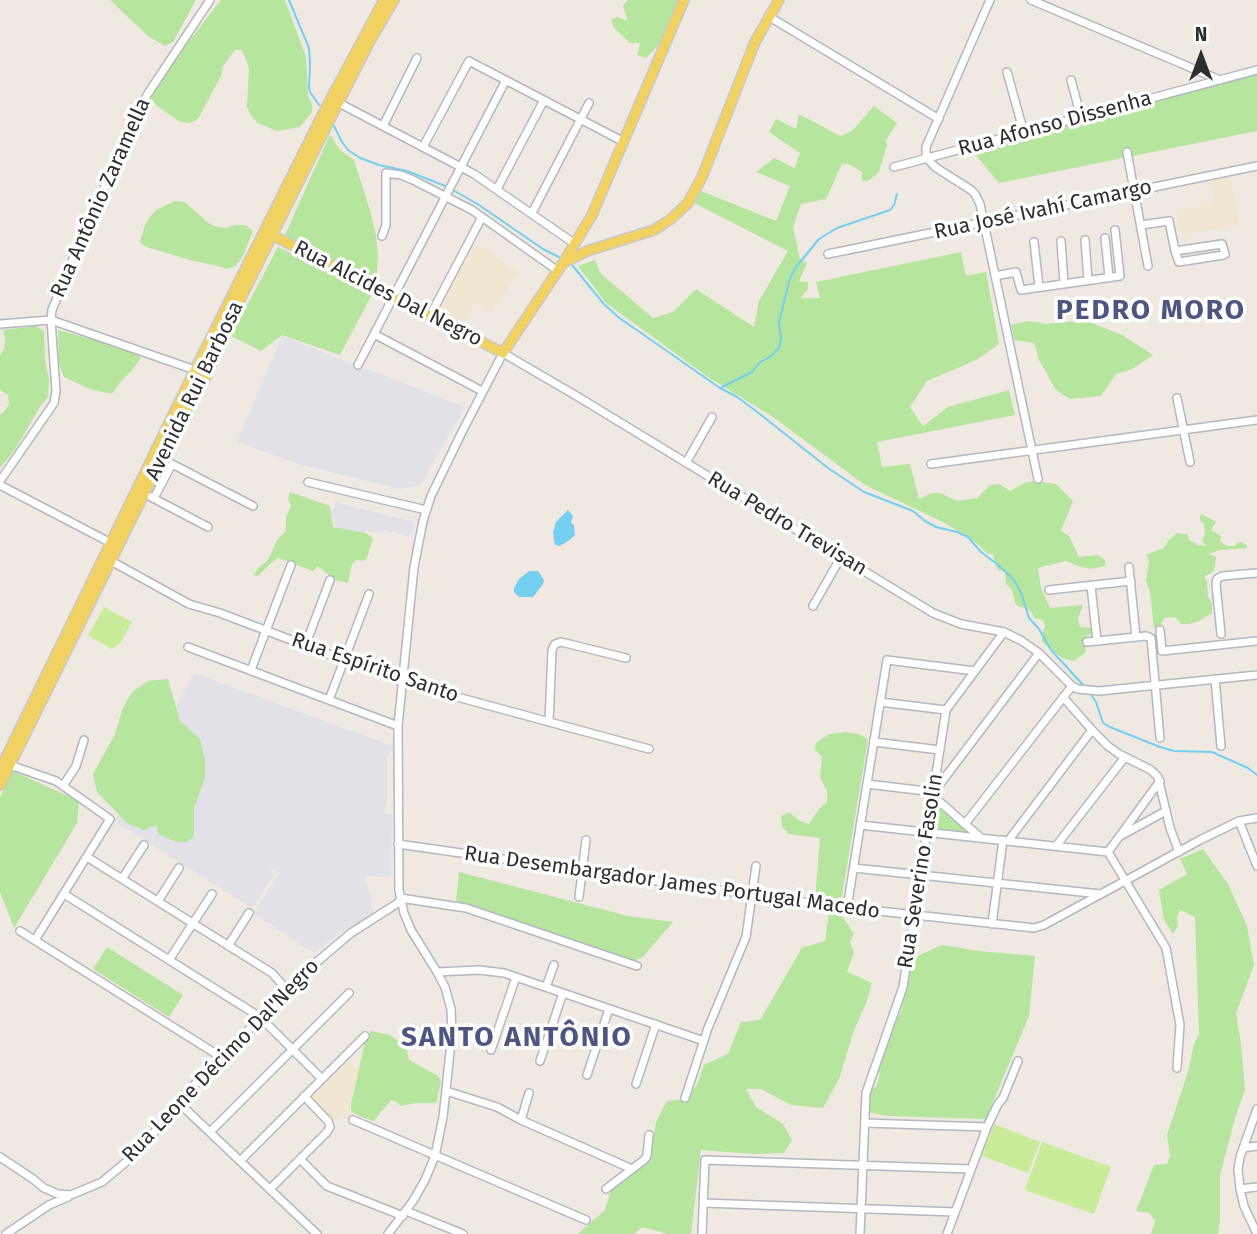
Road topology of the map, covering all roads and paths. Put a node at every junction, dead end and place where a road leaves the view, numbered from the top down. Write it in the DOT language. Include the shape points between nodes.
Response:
graph roads {
  1 [pos="210,0"];
  2 [pos="384,0"];
  3 [pos="394,0"];
  4 [pos="684,0"];
  5 [pos="779,0"];
  6 [pos="990,0"];
  7 [pos="1031,0"];
  8 [pos="768,16"];
  9 [pos="417,58"];
  10 [pos="1257,70"];
  11 [pos="1006,72"];
  12 [pos="506,80"];
  13 [pos="1071,80"];
  14 [pos="1220,80"];
  15 [pos="544,100"];
  16 [pos="589,103"];
  17 [pos="333,108"];
  18 [pos="1081,117"];
  19 [pos="580,119"];
  20 [pos="939,119"];
  21 [pos="383,126"];
  22 [pos="1024,133"];
  23 [pos="624,142"];
  24 [pos="423,147"];
  25 [pos="1127,152"];
  26 [pos="928,159"];
  27 [pos="1257,166"];
  28 [pos="461,167"];
  29 [pos="894,167"];
  30 [pos="497,189"];
  31 [pos="448,191"];
  32 [pos="1135,191"];
  33 [pos="532,213"];
  34 [pos="482,217"];
  35 [pos="984,222"];
  36 [pos="1141,225"];
  37 [pos="1115,230"];
  38 [pos="269,233"];
  39 [pos="382,236"];
  40 [pos="1105,238"];
  41 [pos="1085,240"];
  42 [pos="1060,241"];
  43 [pos="1034,242"];
  44 [pos="575,244"];
  45 [pos="587,251"];
  46 [pos="1175,251"];
  47 [pos="828,254"];
  48 [pos="1148,266"];
  49 [pos="560,267"];
  50 [pos="995,276"];
  51 [pos="1109,278"];
  52 [pos="1088,279"];
  53 [pos="1065,283"];
  54 [pos="1039,287"];
  55 [pos="393,297"];
  56 [pos="430,316"];
  57 [pos="51,320"];
  58 [pos="0,324"];
  59 [pos="374,334"];
  60 [pos="503,353"];
  61 [pos="358,365"];
  62 [pos="196,369"];
  63 [pos="206,375"];
  64 [pos="482,391"];
  65 [pos="1177,398"];
  66 [pos="712,417"];
  67 [pos="1257,420"];
  68 [pos="1184,430"];
  69 [pos="1032,450"];
  70 [pos="1190,462"];
  71 [pos="686,463"];
  72 [pos="931,464"];
  73 [pos="1038,480"];
  74 [pos="307,482"];
  75 [pos="0,483"];
  76 [pos="144,493"];
  77 [pos="154,498"];
  78 [pos="253,506"];
  79 [pos="426,510"];
  80 [pos="208,527"];
  81 [pos="111,542"];
  82 [pos="841,557"];
  83 [pos="111,561"];
  84 [pos="291,565"];
  85 [pos="1129,567"];
  86 [pos="1257,573"];
  87 [pos="330,580"];
  88 [pos="1131,581"];
  89 [pos="1091,586"];
  90 [pos="1049,590"];
  91 [pos="369,594"];
  92 [pos="813,606"];
  93 [pos="1160,630"];
  94 [pos="266,631"];
  95 [pos="1004,632"];
  96 [pos="1221,634"];
  97 [pos="1136,637"];
  98 [pos="1097,641"];
  99 [pos="1257,641"];
  100 [pos="1087,642"];
  101 [pos="305,646"];
  102 [pos="188,647"];
  103 [pos="1039,653"];
  104 [pos="626,658"];
  105 [pos="344,660"];
  106 [pos="251,670"];
  107 [pos="975,671"];
  108 [pos="1257,675"];
  109 [pos="1215,679"];
  110 [pos="402,682"];
  111 [pos="1072,686"];
  112 [pos="1154,686"];
  113 [pos="1063,697"];
  114 [pos="329,700"];
  115 [pos="880,702"];
  116 [pos="946,710"];
  117 [pos="549,722"];
  118 [pos="398,726"];
  119 [pos="1092,730"];
  120 [pos="1160,738"];
  121 [pos="84,740"];
  122 [pos="874,741"];
  123 [pos="1221,746"];
  124 [pos="649,749"];
  125 [pos="940,750"];
  126 [pos="1125,757"];
  127 [pos="10,765"];
  128 [pos="0,770"];
  129 [pos="1160,781"];
  130 [pos="867,784"];
  131 [pos="0,785"];
  132 [pos="63,786"];
  133 [pos="933,794"];
  134 [pos="1166,811"];
  135 [pos="1257,818"];
  136 [pos="1239,821"];
  137 [pos="965,824"];
  138 [pos="860,825"];
  139 [pos="927,832"];
  140 [pos="1119,837"];
  141 [pos="981,838"];
  142 [pos="586,839"];
  143 [pos="1006,841"];
  144 [pos="398,844"];
  145 [pos="144,845"];
  146 [pos="1056,846"];
  147 [pos="1108,852"];
  148 [pos="1179,852"];
  149 [pos="87,857"];
  150 [pos="1256,862"];
  151 [pos="756,866"];
  152 [pos="179,868"];
  153 [pos="853,868"];
  154 [pos="582,871"];
  155 [pos="920,875"];
  156 [pos="122,879"];
  157 [pos="1126,881"];
  158 [pos="997,883"];
  159 [pos="64,894"];
  160 [pos="212,894"];
  161 [pos="1100,894"];
  162 [pos="752,895"];
  163 [pos="579,897"];
  164 [pos="400,899"];
  165 [pos="158,901"];
  166 [pos="847,908"];
  167 [pos="249,913"];
  168 [pos="914,915"];
  169 [pos="193,923"];
  170 [pos="992,924"];
  171 [pos="20,931"];
  172 [pos="35,940"];
  173 [pos="228,946"];
  174 [pos="169,960"];
  175 [pos="554,965"];
  176 [pos="637,966"];
  177 [pos="437,972"];
  178 [pos="516,977"];
  179 [pos="546,987"];
  180 [pos="287,990"];
  181 [pos="349,993"];
  182 [pos="563,993"];
  183 [pos="609,1009"];
  184 [pos="260,1017"];
  185 [pos="656,1024"];
  186 [pos="365,1036"];
  187 [pos="704,1041"];
  188 [pos="292,1049"];
  189 [pos="491,1049"];
  190 [pos="221,1057"];
  191 [pos="540,1061"];
  192 [pos="1018,1061"];
  193 [pos="1177,1068"];
  194 [pos="587,1075"];
  195 [pos="322,1079"];
  196 [pos="636,1084"];
  197 [pos="446,1091"];
  198 [pos="529,1094"];
  199 [pos="304,1096"];
  200 [pos="685,1098"];
  201 [pos="178,1102"];
  202 [pos="1257,1109"];
  203 [pos="521,1119"];
  204 [pos="353,1120"];
  205 [pos="864,1123"];
  206 [pos="987,1127"];
  207 [pos="210,1132"];
  208 [pos="649,1135"];
  209 [pos="1257,1146"];
  210 [pos="1243,1147"];
  211 [pos="435,1156"];
  212 [pos="0,1157"];
  213 [pos="300,1159"];
  214 [pos="240,1161"];
  215 [pos="863,1165"];
  216 [pos="632,1169"];
  217 [pos="970,1169"];
  218 [pos="33,1180"];
  219 [pos="1257,1187"];
  220 [pos="44,1188"];
  221 [pos="270,1189"];
  222 [pos="606,1189"];
  223 [pos="1240,1189"];
  224 [pos="68,1194"];
  225 [pos="52,1203"];
  226 [pos="703,1203"];
  227 [pos="861,1209"];
  228 [pos="955,1212"];
  229 [pos="405,1213"];
  230 [pos="586,1220"];
  231 [pos="1256,1229"];
  232 [pos="6,1234"];
  233 [pos="317,1234"];
  234 [pos="388,1234"];
  235 [pos="463,1234"];
  236 [pos="702,1234"];
  237 [pos="860,1234"];
  238 [pos="947,1234"];
  1 -- 57 [label="street, Rua Antônio Zaramella" via="147,95 79,242 54,301"];
  2 -- 17 [label="main road, Avenida Rui Barbosa"];
  3 -- 17 [label="main road, Avenida Rui Barbosa"];
  4 -- 23 [label="main road"];
  5 -- 8 [label="main road"];
  6 -- 20 [label="street"];
  7 -- 14 [label="street"];
  8 -- 20 [label="street"];
  8 -- 45 [label="main road" via="688,203 654,230"];
  9 -- 21 [label="street"];
  10 -- 14 [label="street, Rua Afonso Dissenha"];
  11 -- 22 [label="street"];
  12 -- 15 [label="street"];
  12 -- 24 [label="street" via="469,61"];
  12 -- 28 [label="street"];
  13 -- 18 [label="street"];
  14 -- 18 [label="street, Rua Afonso Dissenha"];
  15 -- 19 [label="street"];
  15 -- 30 [label="street"];
  16 -- 19 [label="street"];
  17 -- 21 [label="street"];
  17 -- 38 [label="main road, Avenida Rui Barbosa"];
  18 -- 22 [label="street, Rua Afonso Dissenha"];
  19 -- 23 [label="street"];
  19 -- 33 [label="street"];
  20 -- 26 [label="street" via="926,147"];
  21 -- 24 [label="street"];
  22 -- 26 [label="street, Rua Afonso Dissenha"];
  23 -- 44 [label="main road"];
  24 -- 28 [label="street"];
  25 -- 32 [label="street"];
  26 -- 29 [label="street, Rua Afonso Dissenha"];
  26 -- 35 [label="street" via="975,194"];
  27 -- 32 [label="street, Rua José Ivahí Camargo"];
  28 -- 30 [label="street"];
  28 -- 31 [label="street"];
  30 -- 33 [label="street"];
  31 -- 34 [label="street"];
  31 -- 39 [label="street" via="386,173"];
  31 -- 55 [label="street"];
  32 -- 35 [label="street, Rua José Ivahí Camargo"];
  32 -- 36 [label="street"];
  33 -- 44 [label="street"];
  34 -- 49 [label="street"];
  34 -- 56 [label="street"];
  35 -- 47 [label="street, Rua José Ivahí Camargo"];
  35 -- 50 [label="street"];
  36 -- 46 [label="street" via="1169,221"];
  36 -- 48 [label="street"];
  37 -- 51 [label="street" via="1121,275"];
  38 -- 55 [label="main road, Rua Alcides Dal Negro"];
  38 -- 62 [label="main road, Avenida Rui Barbosa"];
  38 -- 63 [label="main road, Avenida Rui Barbosa"];
  40 -- 51 [label="street"];
  41 -- 52 [label="street"];
  42 -- 53 [label="street"];
  43 -- 54 [label="street"];
  44 -- 45 [label="main road"];
  44 -- 49 [label="main road"];
  45 -- 49 [label="main road"];
  46 -- 46 [label="street" via="1222,244 1225,254 1179,262"];
  49 -- 60 [label="main road"];
  50 -- 54 [label="street" via="1017,272 1021,290"];
  50 -- 69 [label="street"];
  51 -- 52 [label="street"];
  52 -- 53 [label="street"];
  53 -- 54 [label="street"];
  55 -- 56 [label="main road, Rua Alcides Dal Negro"];
  55 -- 59 [label="street"];
  56 -- 60 [label="main road, Rua Alcides Dal Negro"];
  57 -- 58 [label="street"];
  57 -- 62 [label="street"];
  57 -- 75 [label="street, Rua Antônio Zaramella" via="54,403"];
  59 -- 61 [label="street"];
  59 -- 64 [label="street"];
  60 -- 64 [label="street"];
  60 -- 71 [label="street, Rua Pedro Trevisan"];
  62 -- 63 [label="main road" via="205,367"];
  62 -- 81 [label="main road, Avenida Rui Barbosa"];
  63 -- 76 [label="main road, Avenida Rui Barbosa"];
  64 -- 79 [label="street"];
  65 -- 68 [label="street"];
  66 -- 71 [label="street"];
  67 -- 68 [label="street"];
  68 -- 69 [label="street"];
  68 -- 70 [label="street"];
  69 -- 72 [label="street"];
  69 -- 73 [label="street"];
  71 -- 82 [label="street, Rua Pedro Trevisan"];
  74 -- 79 [label="street"];
  75 -- 81 [label="street"];
  76 -- 77 [label="street"];
  76 -- 83 [label="main road, Avenida Rui Barbosa"];
  77 -- 78 [label="street" via="172,464"];
  77 -- 80 [label="street"];
  79 -- 110 [label="street" via="417,548"];
  81 -- 128 [label="main road, Avenida Rui Barbosa"];
  82 -- 92 [label="street"];
  82 -- 95 [label="street, Rua Pedro Trevisan" via="941,617"];
  83 -- 94 [label="street, Rua Espírito Santo" via="183,602"];
  83 -- 127 [label="main road, Avenida Rui Barbosa"];
  84 -- 94 [label="street"];
  85 -- 88 [label="street"];
  86 -- 96 [label="street" via="1217,579"];
  87 -- 101 [label="street"];
  88 -- 89 [label="street"];
  88 -- 97 [label="street"];
  89 -- 90 [label="street"];
  89 -- 98 [label="street"];
  91 -- 105 [label="street"];
  93 -- 99 [label="street" via="1162,651"];
  94 -- 101 [label="street, Rua Espírito Santo"];
  94 -- 106 [label="street"];
  95 -- 103 [label="street, Rua Pedro Trevisan"];
  95 -- 107 [label="street, Rua Severino Fasolin"];
  97 -- 98 [label="street"];
  97 -- 112 [label="street" via="1149,637 1152,644"];
  98 -- 100 [label="street"];
  101 -- 105 [label="street, Rua Espírito Santo"];
  102 -- 106 [label="street"];
  103 -- 111 [label="street, Rua Pedro Trevisan"];
  103 -- 133 [label="street"];
  104 -- 117 [label="street" via="555,644"];
  105 -- 110 [label="street, Rua Espírito Santo"];
  105 -- 114 [label="street"];
  106 -- 114 [label="street"];
  107 -- 115 [label="street" via="887,660"];
  107 -- 116 [label="street, Rua Severino Fasolin"];
  108 -- 109 [label="street"];
  109 -- 112 [label="street"];
  109 -- 123 [label="street"];
  110 -- 117 [label="street, Rua Espírito Santo"];
  110 -- 118 [label="street"];
  111 -- 112 [label="street" via="1083,691"];
  111 -- 113 [label="street"];
  112 -- 120 [label="street"];
  113 -- 119 [label="street"];
  113 -- 137 [label="street"];
  114 -- 118 [label="street"];
  115 -- 116 [label="street"];
  115 -- 122 [label="street"];
  116 -- 125 [label="street, Rua Severino Fasolin"];
  117 -- 124 [label="street, Rua Espírito Santo"];
  118 -- 144 [label="street"];
  119 -- 126 [label="street"];
  119 -- 143 [label="street"];
  121 -- 132 [label="street" via="76,766"];
  122 -- 125 [label="street"];
  122 -- 130 [label="street"];
  125 -- 133 [label="street, Rua Severino Fasolin"];
  126 -- 129 [label="street" via="1151,770"];
  126 -- 146 [label="street"];
  127 -- 131 [label="main road, Avenida Rui Barbosa"];
  127 -- 132 [label="street"];
  129 -- 134 [label="street"];
  129 -- 140 [label="street"];
  130 -- 133 [label="street"];
  130 -- 138 [label="street"];
  132 -- 149 [label="street" via="110,819"];
  133 -- 137 [label="street"];
  133 -- 139 [label="street, Rua Severino Fasolin"];
  134 -- 140 [label="street"];
  134 -- 148 [label="street"];
  135 -- 136 [label="street, Rua Desembargador James Portugal Macedo"];
  136 -- 148 [label="street, Rua Desembargador James Portugal Macedo"];
  136 -- 150 [label="street"];
  137 -- 141 [label="street"];
  138 -- 139 [label="street"];
  138 -- 153 [label="street"];
  139 -- 141 [label="street"];
  139 -- 155 [label="street, Rua Severino Fasolin"];
  140 -- 147 [label="street"];
  141 -- 143 [label="street"];
  142 -- 154 [label="street"];
  143 -- 146 [label="street"];
  143 -- 158 [label="street"];
  144 -- 154 [label="street, Rua Desembargador James Portugal Macedo"];
  144 -- 164 [label="street"];
  145 -- 156 [label="street"];
  146 -- 147 [label="street"];
  147 -- 157 [label="street"];
  148 -- 157 [label="street, Rua Desembargador James Portugal Macedo"];
  149 -- 156 [label="street"];
  149 -- 159 [label="street"];
  151 -- 162 [label="street"];
  152 -- 165 [label="street"];
  153 -- 155 [label="street"];
  153 -- 166 [label="street"];
  154 -- 162 [label="street, Rua Desembargador James Portugal Macedo"];
  154 -- 163 [label="street"];
  155 -- 158 [label="street"];
  155 -- 168 [label="street, Rua Severino Fasolin"];
  156 -- 165 [label="street"];
  157 -- 161 [label="street, Rua Desembargador James Portugal Macedo"];
  157 -- 193 [label="street" via="1166,948 1181,1030"];
  158 -- 161 [label="street"];
  158 -- 170 [label="street"];
  159 -- 172 [label="street"];
  159 -- 174 [label="street"];
  160 -- 169 [label="street"];
  161 -- 170 [label="street, Rua Desembargador James Portugal Macedo" via="1038,927"];
  162 -- 166 [label="street, Rua Desembargador James Portugal Macedo"];
  162 -- 187 [label="street" via="744,943"];
  164 -- 176 [label="street" via="466,908"];
  164 -- 177 [label="street" via="411,930"];
  164 -- 180 [label="street, Rua Leone Décimo Dal'Negro" via="342,940"];
  165 -- 169 [label="street"];
  166 -- 168 [label="street, Rua Desembargador James Portugal Macedo"];
  167 -- 173 [label="street"];
  168 -- 170 [label="street, Rua Desembargador James Portugal Macedo"];
  168 -- 205 [label="street, Rua Severino Fasolin" via="901,995 868,1086"];
  169 -- 173 [label="street"];
  169 -- 174 [label="street"];
  171 -- 172 [label="street"];
  172 -- 190 [label="street"];
  173 -- 180 [label="street" via="272,973"];
  174 -- 184 [label="street"];
  175 -- 179 [label="street"];
  177 -- 178 [label="street" via="489,970"];
  177 -- 197 [label="street" via="452,1022"];
  178 -- 179 [label="street"];
  178 -- 189 [label="street"];
  179 -- 182 [label="street"];
  180 -- 184 [label="street, Rua Leone Décimo Dal'Negro"];
  181 -- 188 [label="street"];
  182 -- 183 [label="street"];
  182 -- 191 [label="street"];
  183 -- 185 [label="street"];
  183 -- 194 [label="street"];
  184 -- 188 [label="street"];
  184 -- 190 [label="street, Rua Leone Décimo Dal'Negro"];
  185 -- 187 [label="street"];
  185 -- 196 [label="street"];
  186 -- 195 [label="street"];
  187 -- 200 [label="street"];
  188 -- 195 [label="street"];
  188 -- 207 [label="street"];
  190 -- 201 [label="street, Rua Leone Décimo Dal'Negro"];
  192 -- 206 [label="street"];
  195 -- 199 [label="street"];
  197 -- 203 [label="street"];
  197 -- 211 [label="street"];
  198 -- 203 [label="street"];
  199 -- 213 [label="street" via="330,1127"];
  199 -- 214 [label="street"];
  201 -- 207 [label="street"];
  201 -- 224 [label="street, Rua Leone Décimo Dal'Negro" via="138,1152 112,1174"];
  202 -- 210 [label="street"];
  203 -- 216 [label="street"];
  204 -- 211 [label="street"];
  205 -- 206 [label="street"];
  205 -- 215 [label="street, Rua Severino Fasolin"];
  206 -- 217 [label="street"];
  207 -- 214 [label="street"];
  208 -- 216 [label="street" via="647,1156"];
  209 -- 210 [label="street"];
  210 -- 223 [label="street"];
  211 -- 229 [label="street"];
  211 -- 230 [label="street"];
  212 -- 218 [label="street"];
  213 -- 221 [label="street"];
  213 -- 229 [label="street" via="327,1186"];
  214 -- 221 [label="street"];
  215 -- 217 [label="street"];
  215 -- 226 [label="street" via="705,1160"];
  215 -- 227 [label="street, Rua Severino Fasolin"];
  216 -- 222 [label="street"];
  217 -- 228 [label="street"];
  218 -- 220 [label="street"];
  218 -- 224 [label="street"];
  219 -- 223 [label="street"];
  220 -- 224 [label="street"];
  220 -- 225 [label="street"];
  221 -- 233 [label="street"];
  223 -- 231 [label="street" via="1245,1212"];
  224 -- 225 [label="street, Rua Leone Décimo Dal'Negro"];
  225 -- 232 [label="street"];
  226 -- 227 [label="street"];
  226 -- 236 [label="street"];
  227 -- 228 [label="street"];
  227 -- 237 [label="street, Rua Severino Fasolin"];
  228 -- 238 [label="street"];
  229 -- 234 [label="street"];
  229 -- 235 [label="street"];
}
